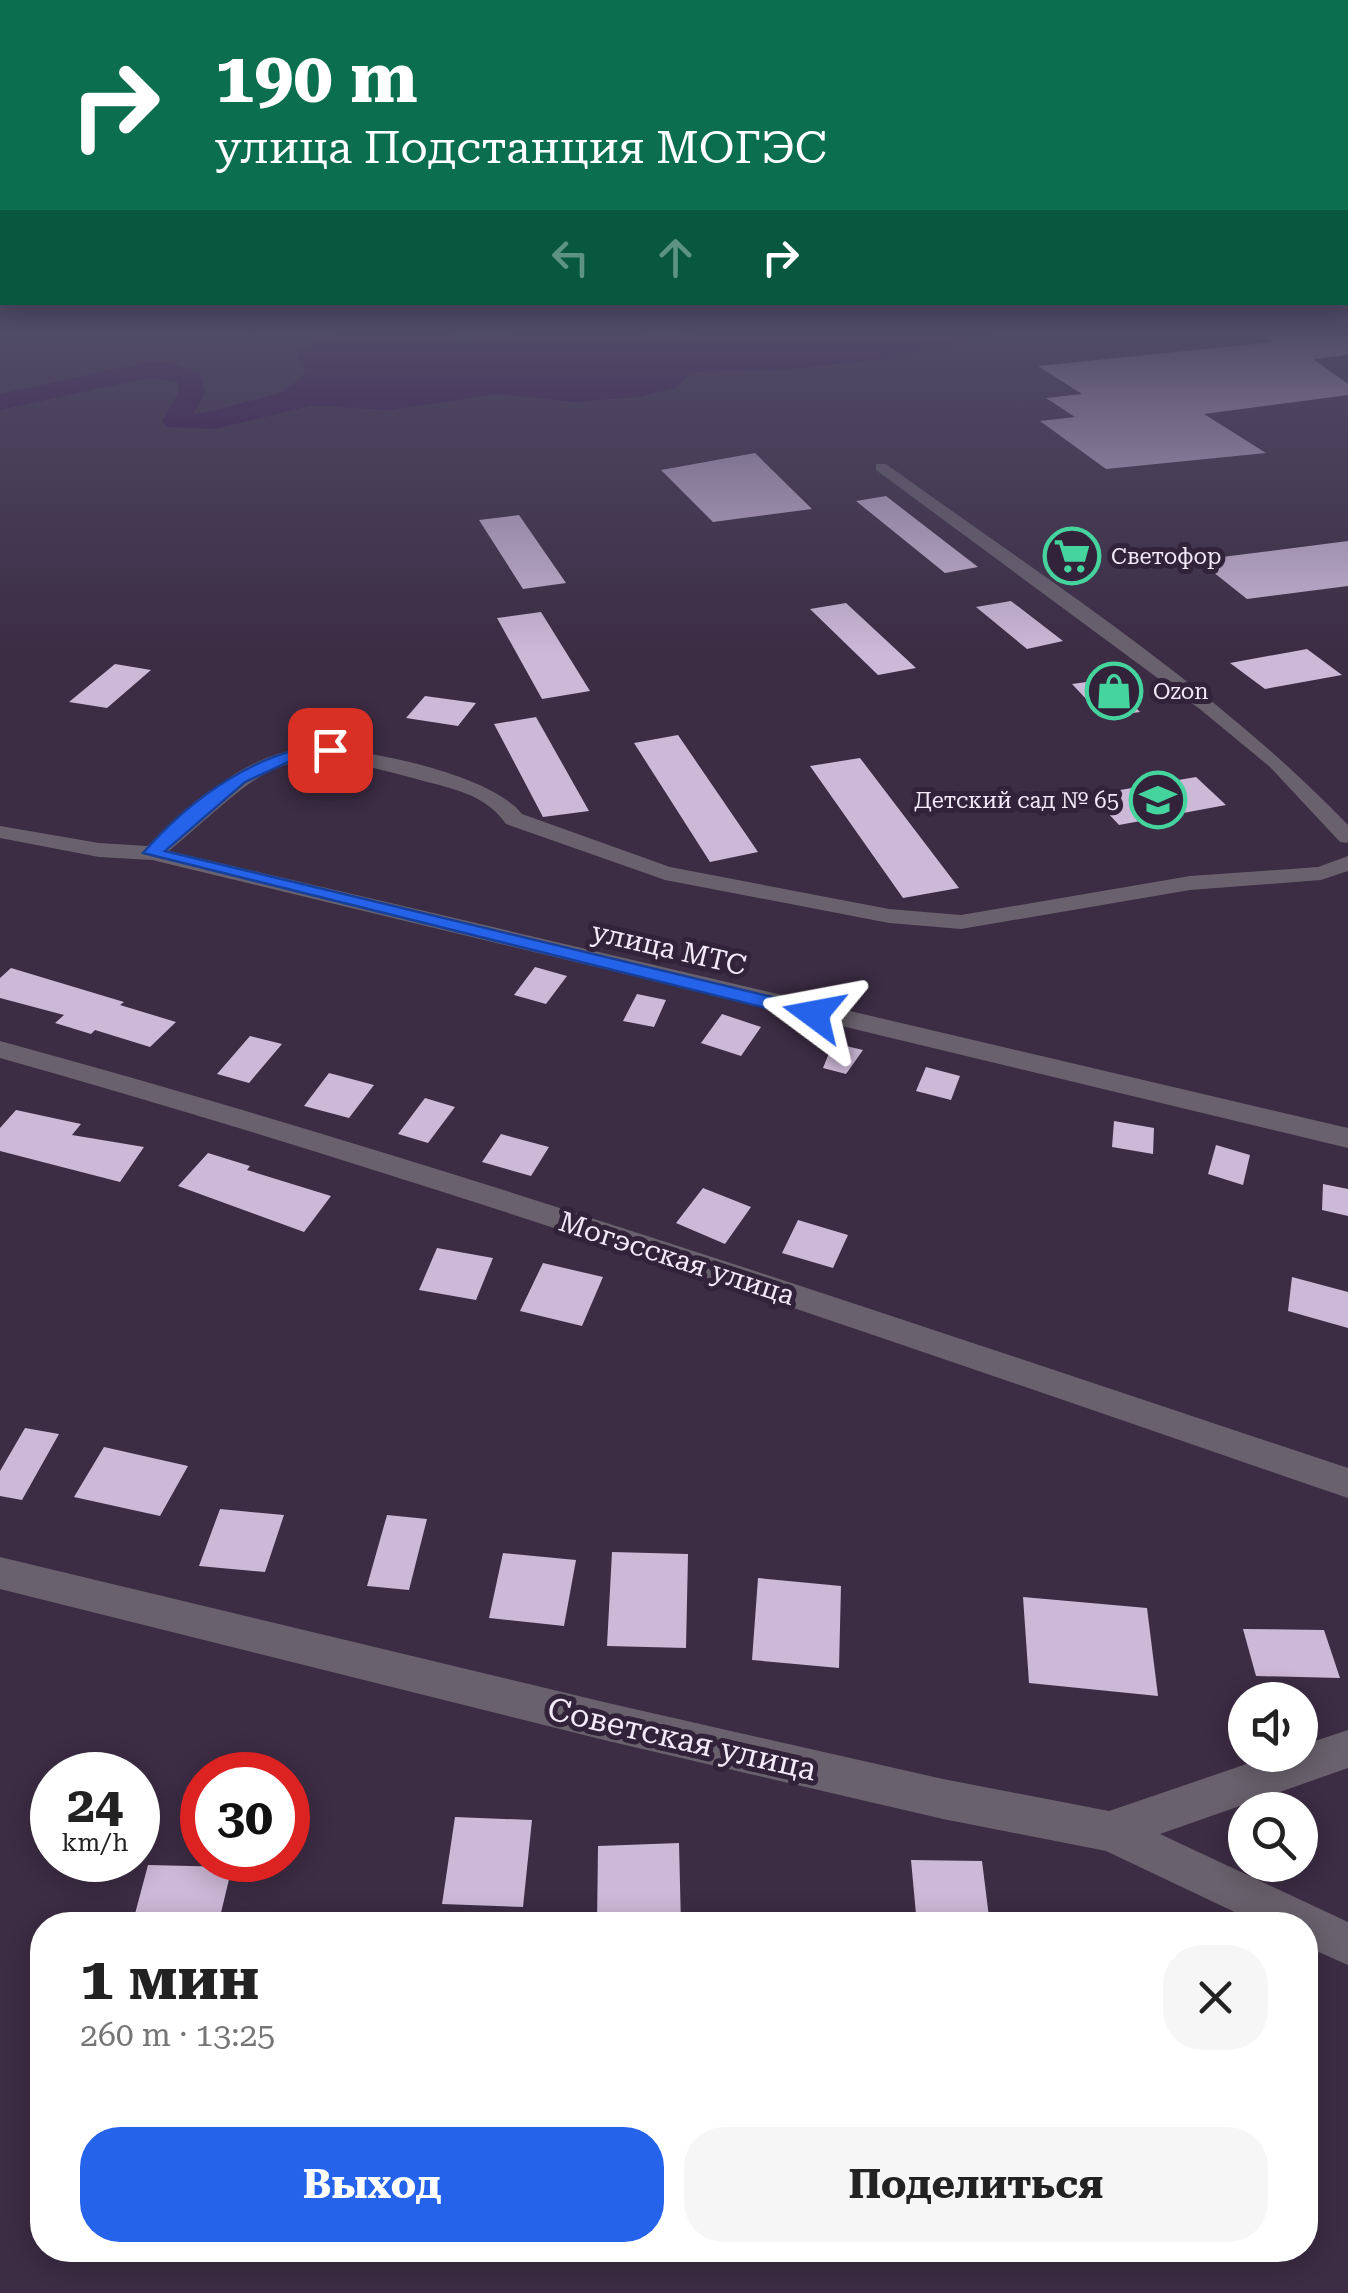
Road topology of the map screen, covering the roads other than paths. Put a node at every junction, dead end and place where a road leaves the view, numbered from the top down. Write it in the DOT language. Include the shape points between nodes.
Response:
graph roads {
  1 [pos="880,467"];
  2 [pos="0,832"];
  3 [pos="1348,837"];
  4 [pos="152,853"];
  5 [pos="1348,863"];
  6 [pos="0,1049"];
  7 [pos="1348,1138"];
  8 [pos="1348,1483"];
  9 [pos="0,1573"];
  10 [pos="1348,1749"];
  11 [pos="1109,1831"];
  12 [pos="1280,1912"];
  13 [pos="1318,1930"];
  14 [pos="1348,1944"];
  1 -- 3 [label="street" via="1208,706 1277,762"];
  2 -- 4 [label="street, улица МТС"];
  4 -- 5 [label="street" via="239,778 296,752 330,750 473,788 502,800 514,819 665,873 890,916 961,922 1156,888 1320,873"];
  4 -- 7 [label="street, улица МТС"];
  6 -- 8 [label="street, Могэсская улица" via="232,1114 601,1232"];
  9 -- 11 [label="street, Советская улица" via="626,1726"];
  10 -- 11 [label="street"];
  11 -- 12 [label="street, Советская улица"];
  13 -- 14 [label="street, Советская улица"];
}
